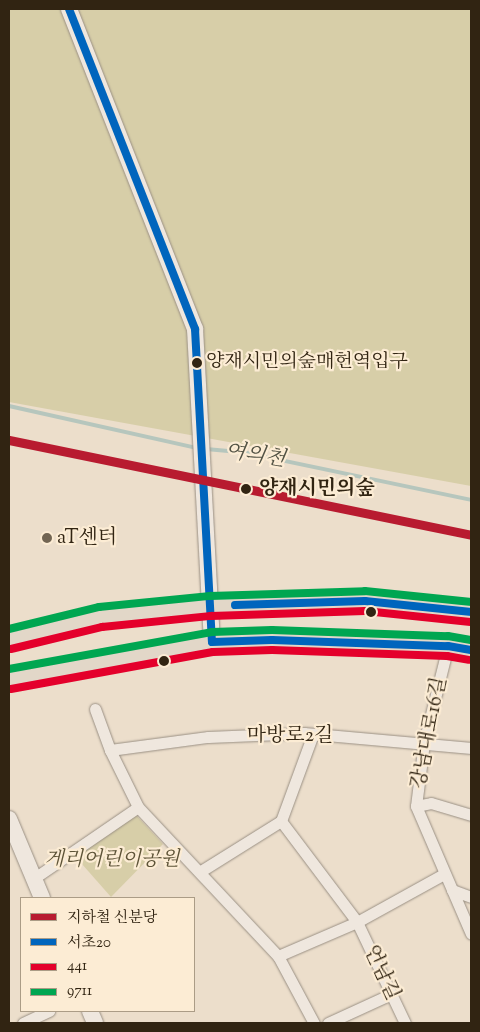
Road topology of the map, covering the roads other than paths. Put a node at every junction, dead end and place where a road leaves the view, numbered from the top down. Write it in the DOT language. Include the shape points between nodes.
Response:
graph roads {
  1 [pos="69,9"];
  2 [pos="210,606"];
  3 [pos="471,612"];
  4 [pos="9,639"];
  5 [pos="212,642"];
  6 [pos="448,646"];
  7 [pos="471,650"];
  8 [pos="9,679"];
  9 [pos="95,709"];
  10 [pos="313,734"];
  11 [pos="424,742"];
  12 [pos="471,748"];
  13 [pos="110,750"];
  14 [pos="416,806"];
  15 [pos="138,807"];
  16 [pos="471,815"];
  17 [pos="9,819"];
  18 [pos="281,821"];
  19 [pos="201,871"];
  20 [pos="444,874"];
  21 [pos="33,878"];
  22 [pos="452,890"];
  23 [pos="42,897"];
  24 [pos="471,897"];
  25 [pos="357,922"];
  26 [pos="471,934"];
  27 [pos="278,956"];
  28 [pos="391,994"];
  29 [pos="47,1012"];
  30 [pos="23,1023"];
  31 [pos="314,1023"];
  32 [pos="328,1023"];
  33 [pos="405,1023"];
  1 -- 2 [label="main road" via="195,329"];
  2 -- 3 [label="main road" via="366,601"];
  2 -- 4 [label="main road" via="100,617"];
  2 -- 5 [label="main road"];
  5 -- 6 [label="main road" via="272,640"];
  5 -- 8 [label="main road"];
  6 -- 7 [label="main road"];
  6 -- 11 [label="street, 강남대로16길"];
  9 -- 13 [label="street"];
  10 -- 11 [label="street, 마방로2길"];
  10 -- 13 [label="street, 마방로2길" via="208,737"];
  10 -- 18 [label="street"];
  11 -- 12 [label="street, 마방로2길"];
  11 -- 14 [label="street, 강남대로16길"];
  13 -- 15 [label="street"];
  14 -- 16 [label="street" via="431,802"];
  14 -- 20 [label="street, 강남대로16길"];
  15 -- 19 [label="street"];
  15 -- 21 [label="street"];
  17 -- 21 [label="main road"];
  18 -- 19 [label="street"];
  18 -- 25 [label="street, 언남길"];
  19 -- 27 [label="street"];
  20 -- 22 [label="street, 강남대로16길"];
  20 -- 25 [label="street"];
  21 -- 23 [label="main road"];
  22 -- 24 [label="street"];
  22 -- 26 [label="street, 강남대로16길"];
  25 -- 27 [label="street"];
  25 -- 28 [label="street, 언남길"];
  27 -- 31 [label="street"];
  28 -- 32 [label="street"];
  28 -- 33 [label="street, 언남길"];
  29 -- 30 [label="street"];
}
